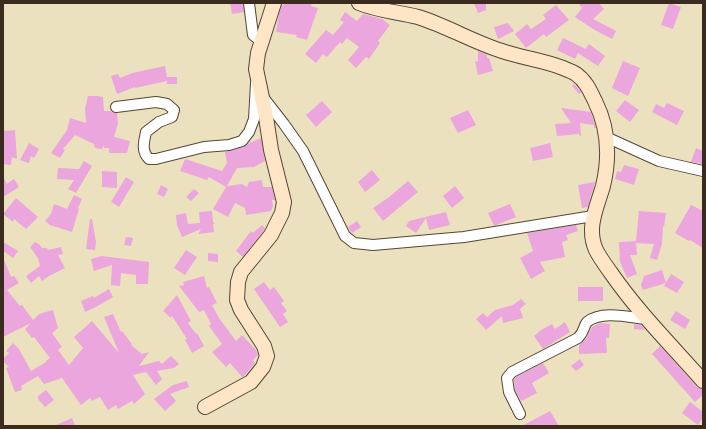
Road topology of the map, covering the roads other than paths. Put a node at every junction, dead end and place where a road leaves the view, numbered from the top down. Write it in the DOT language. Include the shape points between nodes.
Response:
graph roads {
  1 [pos="249,3"];
  2 [pos="274,3"];
  3 [pos="359,3"];
  4 [pos="262,42"];
  5 [pos="257,75"];
  6 [pos="261,95"];
  7 [pos="116,107"];
  8 [pos="606,137"];
  9 [pos="703,172"];
  10 [pos="593,216"];
  11 [pos="646,319"];
  12 [pos="703,381"];
  13 [pos="205,407"];
  14 [pos="520,414"];
  1 -- 4 [label="street" via="252,35"];
  2 -- 4 [label="street"];
  3 -- 8 [label="street" via="418,18 502,52 574,72 583,79 600,111"];
  4 -- 5 [label="street" via="256,64"];
  5 -- 6 [label="street"];
  5 -- 7 [label="street" via="254,119 242,142 204,146 149,159 144,155 146,132 159,122 172,117 174,110 168,104 156,102"];
  6 -- 10 [label="street" via="303,151 345,236 354,243 373,244 464,237"];
  6 -- 13 [label="street" via="284,202 282,213 271,235 241,272 237,300 264,346 267,356 263,367 251,382"];
  8 -- 9 [label="street" via="659,161"];
  8 -- 10 [label="street" via="603,184"];
  10 -- 11 [label="street" via="592,237 596,250"];
  11 -- 12 [label="street"];
  11 -- 14 [label="street" via="597,317 584,326 578,338 512,372 507,378 509,392"];
}
